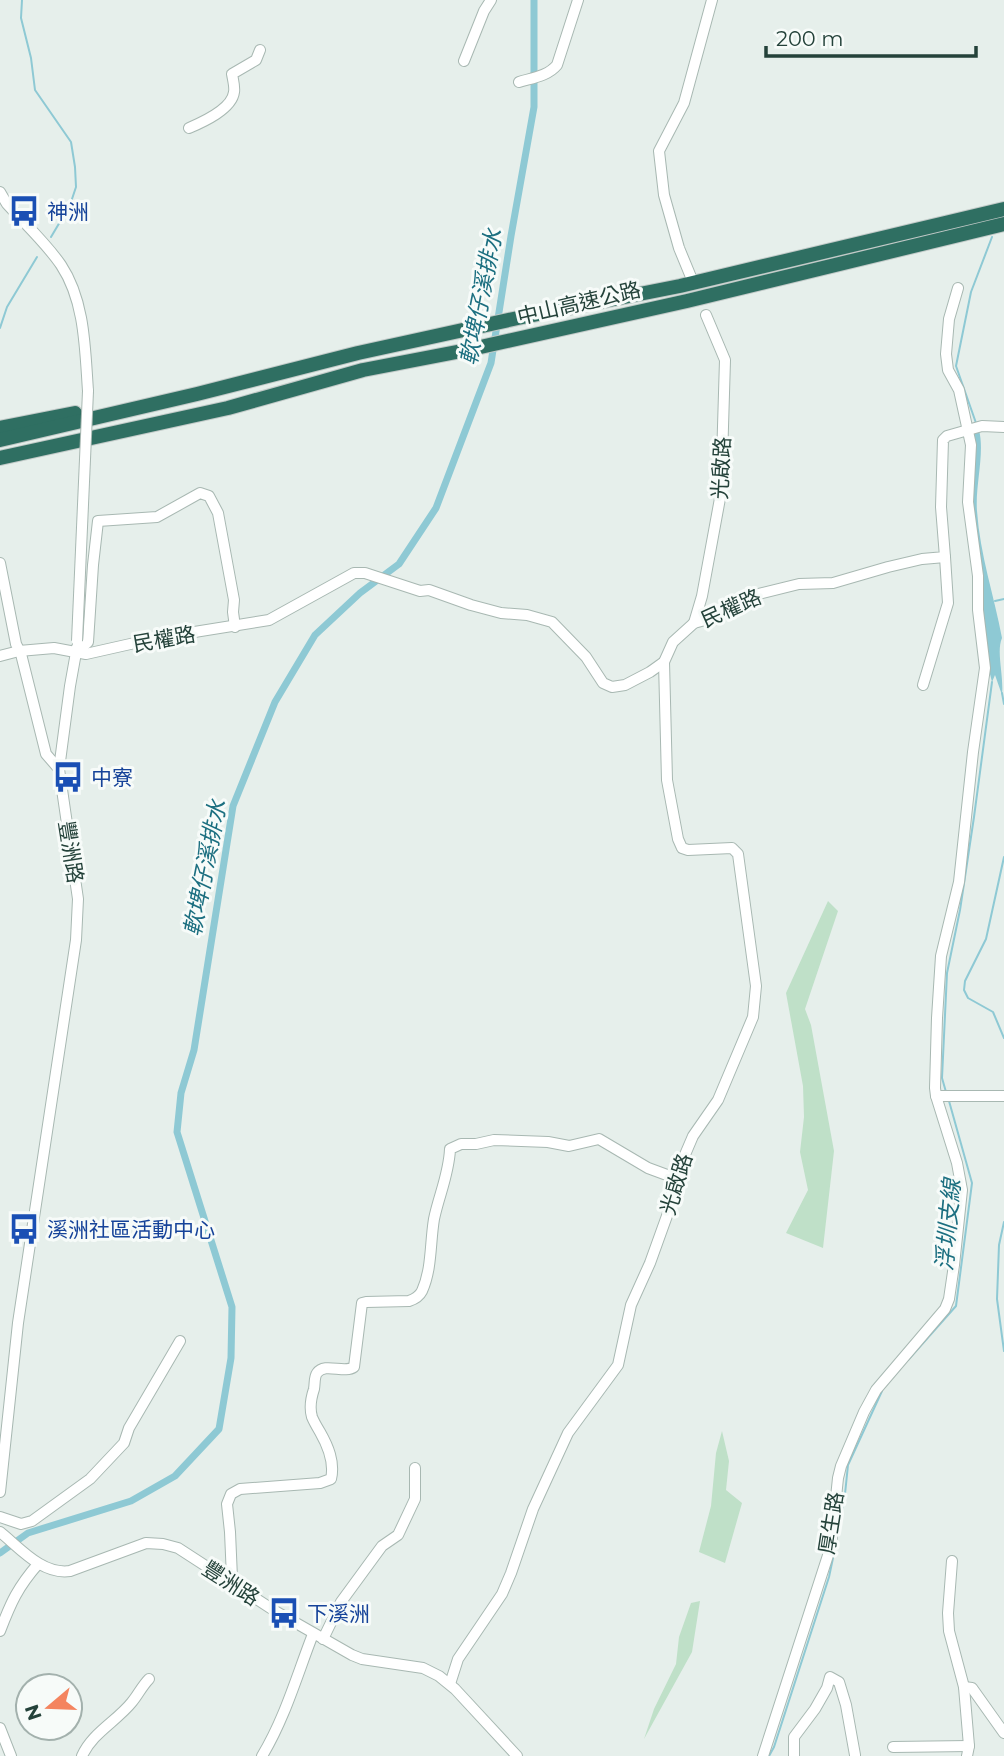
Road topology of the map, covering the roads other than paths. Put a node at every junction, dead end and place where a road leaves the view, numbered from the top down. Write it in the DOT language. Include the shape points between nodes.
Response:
graph roads {
  1 [pos="491,0"];
  2 [pos="578,0"];
  3 [pos="712,0"];
  4 [pos="260,50"];
  5 [pos="464,61"];
  6 [pos="519,82"];
  7 [pos="189,128"];
  8 [pos="0,192"];
  9 [pos="1004,209"];
  10 [pos="1004,224"];
  11 [pos="691,276"];
  12 [pos="958,288"];
  13 [pos="706,314"];
  14 [pos="197,394"];
  15 [pos="228,408"];
  16 [pos="1004,426"];
  17 [pos="0,428"];
  18 [pos="974,428"];
  19 [pos="0,440"];
  20 [pos="0,458"];
  21 [pos="0,468"];
  22 [pos="945,557"];
  23 [pos="0,564"];
  24 [pos="694,624"];
  25 [pos="234,627"];
  26 [pos="77,646"];
  27 [pos="19,651"];
  28 [pos="0,656"];
  29 [pos="663,662"];
  30 [pos="923,685"];
  31 [pos="60,769"];
  32 [pos="943,1096"];
  33 [pos="1004,1096"];
  34 [pos="675,1178"];
  35 [pos="180,1341"];
  36 [pos="415,1468"];
  37 [pos="0,1492"];
  38 [pos="0,1517"];
  39 [pos="0,1532"];
  40 [pos="952,1561"];
  41 [pos="36,1562"];
  42 [pos="229,1581"];
  43 [pos="0,1631"];
  44 [pos="318,1636"];
  45 [pos="149,1679"];
  46 [pos="450,1684"];
  47 [pos="964,1687"];
  48 [pos="0,1728"];
  49 [pos="1004,1733"];
  50 [pos="893,1746"];
  51 [pos="968,1751"];
  52 [pos="855,1755"];
  53 [pos="11,1756"];
  54 [pos="82,1756"];
  55 [pos="262,1756"];
  56 [pos="517,1756"];
  57 [pos="762,1756"];
  58 [pos="794,1756"];
  1 -- 5 [label="street"];
  2 -- 6 [label="street" via="557,65"];
  3 -- 11 [label="street" via="684,103 659,151 664,195"];
  4 -- 7 [label="street" via="256,60 232,74 230,103"];
  8 -- 26 [label="street, 豐洲路, bridge" via="62,266 84,326 88,391"];
  9 -- 14 [label="highway, 中山高速公路" via="680,286 358,353"];
  10 -- 15 [label="highway, 中山高速公路" via="794,276 363,370"];
  12 -- 18 [label="street" via="946,354 948,370"];
  13 -- 24 [label="street, 光啟路" via="725,360 721,492"];
  14 -- 17 [label="highway"];
  14 -- 19 [label="highway, 中山高速公路"];
  15 -- 20 [label="highway, 中山高速公路"];
  15 -- 21 [label="highway" via="216,416"];
  16 -- 18 [label="street"];
  18 -- 22 [label="street" via="943,440"];
  18 -- 32 [label="street" via="968,502 985,668 959,882 941,956 935,1048"];
  22 -- 24 [label="street, 民權路" via="911,561 833,583 799,584 750,596 728,607 717,619"];
  22 -- 30 [label="street" via="948,603"];
  23 -- 27 [label="street"];
  24 -- 29 [label="street, 民權路" via="673,642"];
  25 -- 26 [label="street, 民權路" via="86,654"];
  25 -- 26 [label="street" via="234,600 218,513 209,496 201,493 152,518 98,521 88,642"];
  25 -- 29 [label="street, 民權路" via="269,620 354,573 365,573 420,592 429,590 501,613 552,622 586,657 603,684 612,687 625,685"];
  26 -- 27 [label="street, 民權路"];
  26 -- 31 [label="street, 豐洲路"];
  27 -- 28 [label="street, 民權路"];
  27 -- 31 [label="street" via="46,754"];
  29 -- 34 [label="street, 光啟路" via="667,780 678,839 688,850 733,848 738,854 756,986 753,1017 741,1047"];
  31 -- 37 [label="street, 豐洲路" via="78,899 76,940 16,1334"];
  32 -- 33 [label="street"];
  32 -- 57 [label="street, 厚生路" via="962,1190 950,1294 942,1314 876,1390 841,1466 831,1546"];
  34 -- 42 [label="street" via="599,1139 569,1146 494,1140 452,1147 420,1295 409,1301 362,1303 354,1367 346,1371 327,1368 317,1374 312,1414 330,1453 331,1479 240,1489 231,1494 227,1504"];
  34 -- 46 [label="street, 光啟路" via="668,1213 632,1305 618,1365 568,1433 533,1508 502,1594 458,1659"];
  35 -- 38 [label="street" via="124,1443 90,1479 32,1521 21,1524"];
  36 -- 44 [label="street" via="415,1499 398,1535 383,1546"];
  39 -- 41 [label="street"];
  40 -- 47 [label="street" via="948,1622"];
  41 -- 42 [label="street, 豐洲路" via="65,1572 146,1543 158,1543 178,1548"];
  41 -- 43 [label="street" via="21,1583"];
  42 -- 44 [label="street, 豐洲路"];
  44 -- 46 [label="street, 豐洲路" via="357,1657 423,1668"];
  44 -- 55 [label="street"];
  45 -- 54 [label="street"];
  46 -- 56 [label="street, 豐洲路"];
  47 -- 49 [label="street" via="972,1688"];
  47 -- 51 [label="street"];
  48 -- 53 [label="street"];
  50 -- 51 [label="street"];
  52 -- 58 [label="street" via="842,1689 830,1677 815,1709 794,1737"];
}
